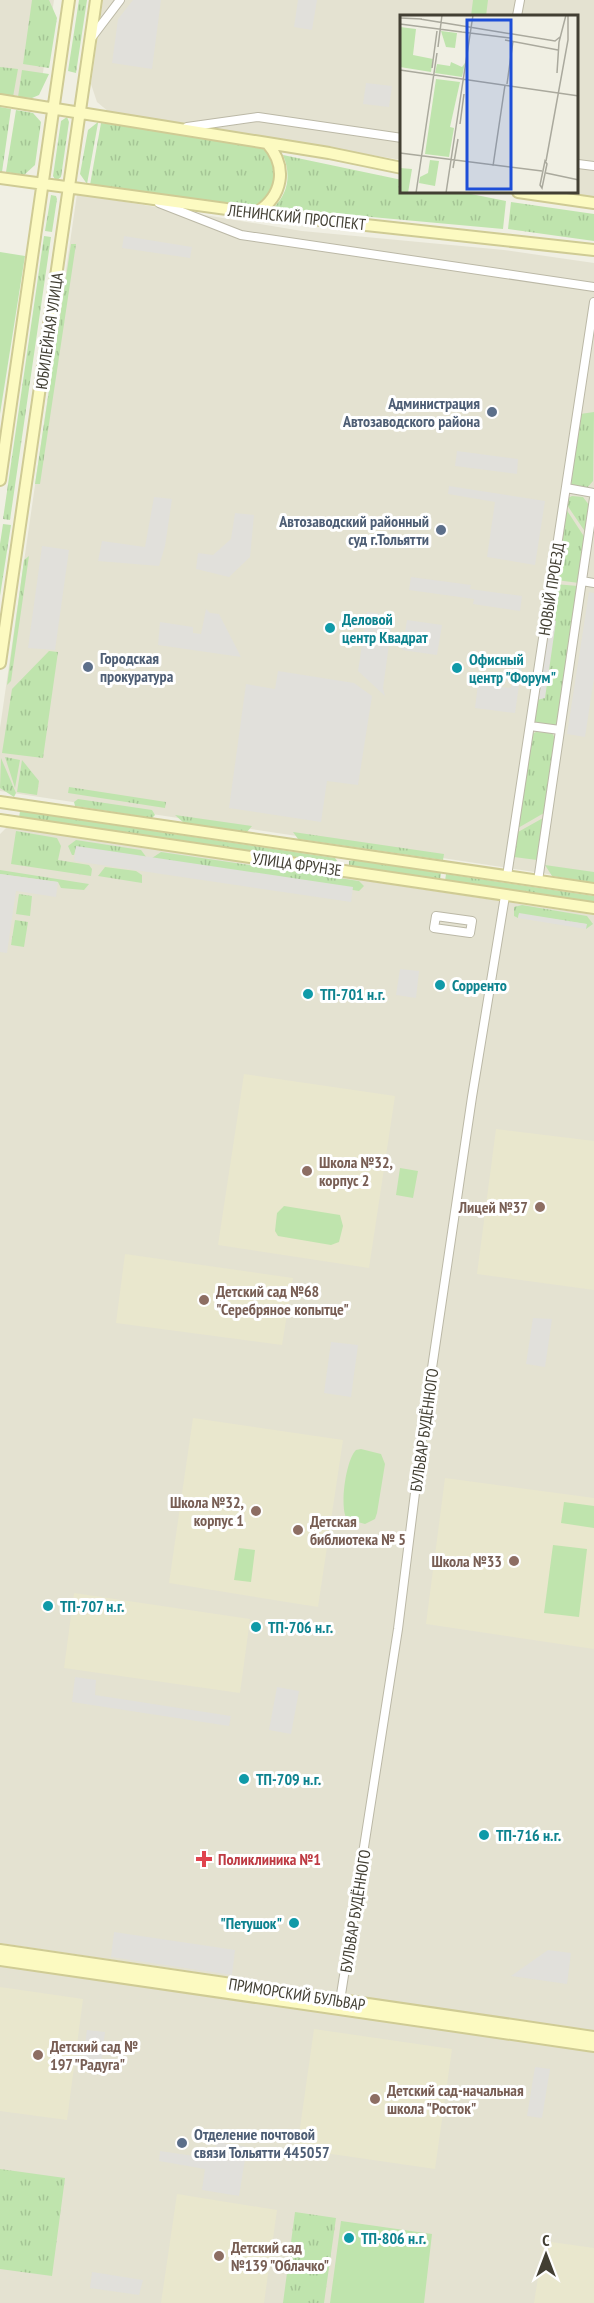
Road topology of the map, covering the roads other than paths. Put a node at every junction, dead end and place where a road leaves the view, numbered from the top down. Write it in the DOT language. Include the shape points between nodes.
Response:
graph roads {
  1 [pos="69,0"];
  2 [pos="96,0"];
  3 [pos="120,0"];
  4 [pos="520,0"];
  5 [pos="517,15"];
  6 [pos="91,39"];
  7 [pos="0,100"];
  8 [pos="54,108"];
  9 [pos="81,112"];
  10 [pos="179,128"];
  11 [pos="400,138"];
  12 [pos="267,143"];
  13 [pos="579,164"];
  14 [pos="594,166"];
  15 [pos="400,168"];
  16 [pos="0,178"];
  17 [pos="43,183"];
  18 [pos="69,187"];
  19 [pos="532,194"];
  20 [pos="146,198"];
  21 [pos="594,203"];
  22 [pos="256,213"];
  23 [pos="594,250"];
  24 [pos="594,287"];
  25 [pos="594,302"];
  26 [pos="0,480"];
  27 [pos="566,489"];
  28 [pos="594,494"];
  29 [pos="594,498"];
  30 [pos="582,581"];
  31 [pos="594,583"];
  32 [pos="0,663"];
  33 [pos="530,726"];
  34 [pos="560,730"];
  35 [pos="0,802"];
  36 [pos="0,820"];
  37 [pos="346,853"];
  38 [pos="343,871"];
  39 [pos="507,876"];
  40 [pos="538,881"];
  41 [pos="594,889"];
  42 [pos="505,896"];
  43 [pos="594,908"];
  44 [pos="436,916"];
  45 [pos="0,1950"];
  46 [pos="0,1960"];
  47 [pos="340,2001"];
  48 [pos="594,2037"];
  49 [pos="594,2046"];
  1 -- 8 [label="main road, ЮБИЛЕЙНАЯ УЛИЦА"];
  2 -- 6 [label="main road, ЮБИЛЕЙНАЯ УЛИЦА"];
  3 -- 6 [label="street"];
  4 -- 5 [label="street"];
  6 -- 9 [label="main road, ЮБИЛЕЙНАЯ УЛИЦА"];
  7 -- 8 [label="main road"];
  8 -- 9 [label="main road"];
  8 -- 17 [label="main road, ЮБИЛЕЙНАЯ УЛИЦА"];
  9 -- 10 [label="main road"];
  9 -- 18 [label="main road, ЮБИЛЕЙНАЯ УЛИЦА"];
  10 -- 11 [label="street" via="258,117"];
  10 -- 12 [label="main road"];
  12 -- 15 [label="main road"];
  12 -- 22 [label="main road" via="278,158 280,179 273,198"];
  13 -- 14 [label="street"];
  16 -- 17 [label="main road, ЛЕНИНСКИЙ ПРОСПЕКТ"];
  17 -- 18 [label="main road, ЛЕНИНСКИЙ ПРОСПЕКТ"];
  17 -- 26 [label="main road, ЮБИЛЕЙНАЯ УЛИЦА"];
  18 -- 20 [label="main road, ЛЕНИНСКИЙ ПРОСПЕКТ"];
  18 -- 32 [label="main road, ЮБИЛЕЙНАЯ УЛИЦА"];
  19 -- 21 [label="main road"];
  20 -- 22 [label="main road, ЛЕНИНСКИЙ ПРОСПЕКТ"];
  20 -- 24 [label="street" via="241,235"];
  22 -- 23 [label="main road, ЛЕНИНСКИЙ ПРОСПЕКТ"];
  25 -- 27 [label="street, НОВЫЙ ПРОЕЗД"];
  27 -- 28 [label="street"];
  27 -- 33 [label="street, НОВЫЙ ПРОЕЗД"];
  29 -- 30 [label="street, НОВЫЙ ПРОЕЗД"];
  30 -- 31 [label="street, НОВЫЙ ПРОЕЗД"];
  30 -- 34 [label="street, НОВЫЙ ПРОЕЗД"];
  33 -- 34 [label="street"];
  33 -- 39 [label="street, НОВЫЙ ПРОЕЗД"];
  34 -- 40 [label="street, НОВЫЙ ПРОЕЗД"];
  35 -- 37 [label="main road, УЛИЦА ФРУНЗЕ"];
  36 -- 38 [label="main road, УЛИЦА ФРУНЗЕ"];
  37 -- 38 [label="main road"];
  37 -- 39 [label="main road, УЛИЦА ФРУНЗЕ"];
  38 -- 42 [label="main road, УЛИЦА ФРУНЗЕ"];
  39 -- 40 [label="main road, УЛИЦА ФРУНЗЕ"];
  40 -- 41 [label="main road, УЛИЦА ФРУНЗЕ"];
  42 -- 43 [label="main road, УЛИЦА ФРУНЗЕ"];
  42 -- 47 [label="street, БУЛЬВАР БУДЁННОГО" via="470,1108 387,1705"];
  44 -- 44 [label="street" via="434,928 470,933 472,921"];
  45 -- 47 [label="main road, ПРИМОРСКИЙ БУЛЬВАР"];
  46 -- 49 [label="main road"];
  47 -- 48 [label="main road, ПРИМОРСКИЙ БУЛЬВАР"];
}
